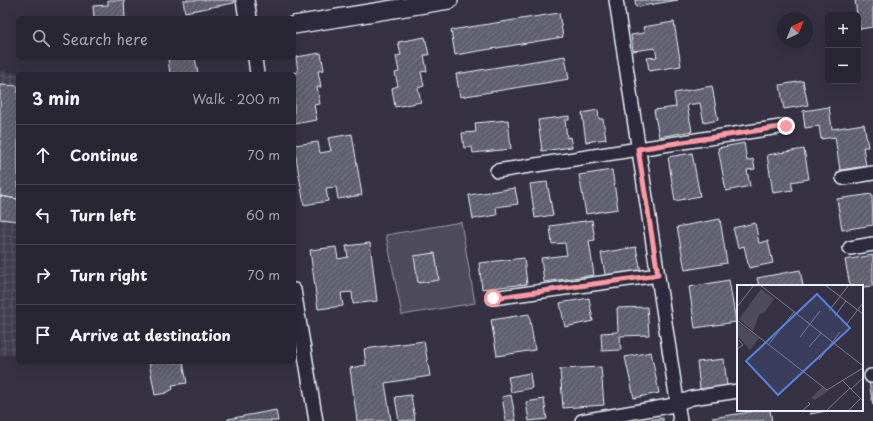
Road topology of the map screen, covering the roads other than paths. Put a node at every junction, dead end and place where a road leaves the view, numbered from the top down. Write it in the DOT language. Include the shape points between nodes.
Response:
graph roads {
  1 [pos="245,0"];
  2 [pos="449,0"];
  3 [pos="616,0"];
  4 [pos="248,16"];
  5 [pos="296,25"];
  6 [pos="254,60"];
  7 [pos="257,72"];
  8 [pos="786,126"];
  9 [pos="638,149"];
  10 [pos="498,171"];
  11 [pos="873,173"];
  12 [pos="843,178"];
  13 [pos="873,244"];
  14 [pos="850,248"];
  15 [pos="658,275"];
  16 [pos="493,298"];
  17 [pos="296,302"];
  18 [pos="737,391"];
  19 [pos="677,403"];
  20 [pos="316,421"];
  21 [pos="582,421"];
  22 [pos="680,421"];
  1 -- 4 [label="street"];
  2 -- 5 [label="street"];
  3 -- 9 [label="street"];
  6 -- 7 [label="street"];
  8 -- 9 [label="street"];
  9 -- 10 [label="street"];
  9 -- 15 [label="street"];
  11 -- 12 [label="street"];
  13 -- 14 [label="street"];
  15 -- 16 [label="street"];
  15 -- 19 [label="street"];
  17 -- 20 [label="street"];
  18 -- 19 [label="street"];
  19 -- 21 [label="street"];
  19 -- 22 [label="street"];
}
